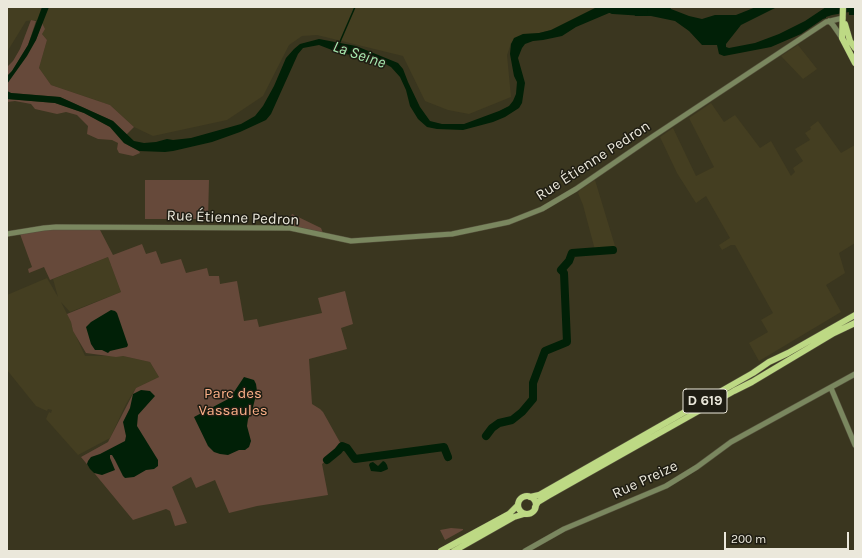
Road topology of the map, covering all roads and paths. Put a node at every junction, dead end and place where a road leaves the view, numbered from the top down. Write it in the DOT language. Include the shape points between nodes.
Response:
graph roads {
  1 [pos="843,13"];
  2 [pos="829,21"];
  3 [pos="842,38"];
  4 [pos="855,48"];
  5 [pos="855,62"];
  6 [pos="7,234"];
  7 [pos="855,315"];
  8 [pos="855,324"];
  9 [pos="855,374"];
  10 [pos="831,388"];
  11 [pos="855,445"];
  12 [pos="530,497"];
  13 [pos="518,505"];
  14 [pos="535,508"];
  15 [pos="524,514"];
  16 [pos="441,551"];
  17 [pos="454,551"];
  18 [pos="525,551"];
  1 -- 2 [label="street, Rue Étienne Pedron"];
  1 -- 3 [label="main road"];
  1 -- 4 [label="main road" via="850,41"];
  2 -- 3 [label="street"];
  2 -- 6 [label="street, Rue Étienne Pedron" via="576,189 542,209 509,222 452,234 351,241 290,228 56,227"];
  3 -- 5 [label="main road"];
  7 -- 12 [label="main road, D 619" via="539,495"];
  8 -- 14 [label="main road, D 619" via="548,496 538,502"];
  9 -- 10 [label="street, Rue Preize"];
  10 -- 11 [label="street"];
  10 -- 18 [label="street, Rue Preize" via="731,442 666,486 564,529"];
  12 -- 13 [label="main road" via="521,498"];
  12 -- 14 [label="main road" via="534,500"];
  13 -- 15 [label="main road"];
  13 -- 16 [label="main road" via="509,514"];
  14 -- 15 [label="main road"];
  15 -- 17 [label="main road" via="514,517"];
}
